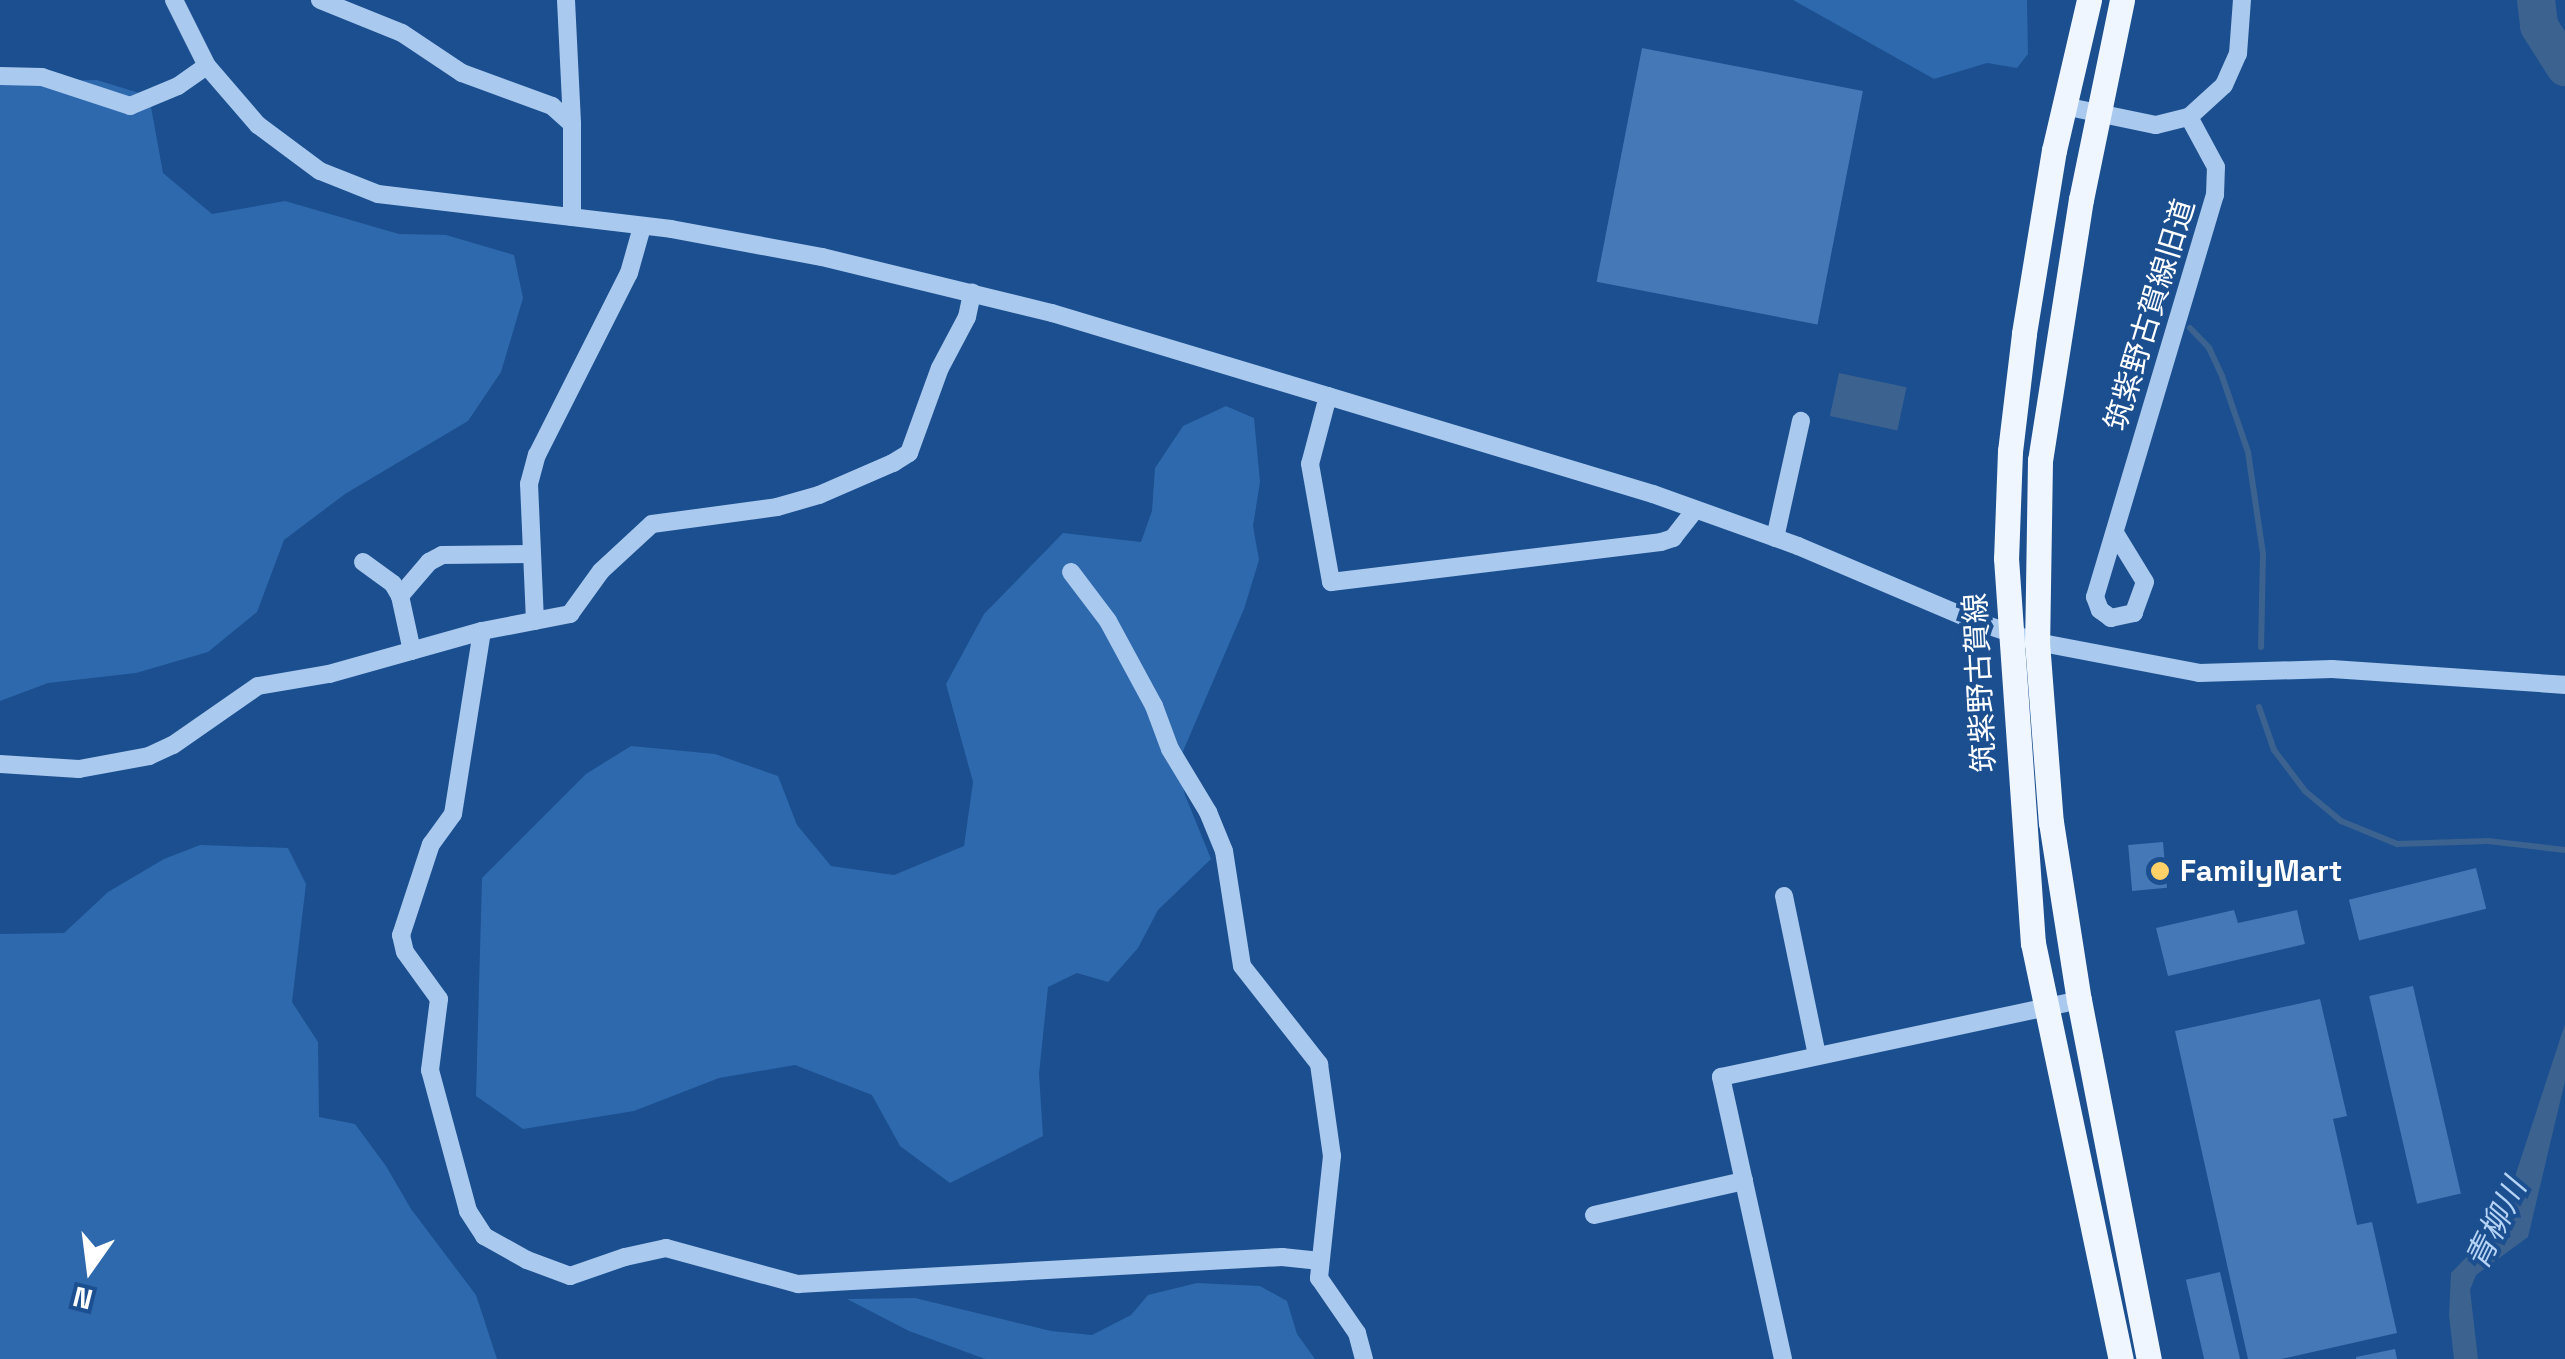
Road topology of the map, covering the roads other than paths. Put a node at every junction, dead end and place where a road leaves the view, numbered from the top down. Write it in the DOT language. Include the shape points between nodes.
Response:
graph roads {
  1 [pos="174,0"];
  2 [pos="320,0"];
  3 [pos="566,0"];
  4 [pos="2089,0"];
  5 [pos="2122,0"];
  6 [pos="2242,0"];
  7 [pos="207,66"];
  8 [pos="0,76"];
  9 [pos="2064,106"];
  10 [pos="2097,113"];
  11 [pos="2189,117"];
  12 [pos="572,124"];
  13 [pos="572,217"];
  14 [pos="642,227"];
  15 [pos="972,293"];
  16 [pos="1328,396"];
  17 [pos="1801,421"];
  18 [pos="1695,510"];
  19 [pos="2115,532"];
  20 [pos="1775,538"];
  21 [pos="532,554"];
  22 [pos="363,562"];
  23 [pos="1071,572"];
  24 [pos="400,596"];
  25 [pos="535,622"];
  26 [pos="482,631"];
  27 [pos="2008,632"];
  28 [pos="2037,642"];
  29 [pos="412,650"];
  30 [pos="2565,686"];
  31 [pos="0,764"];
  32 [pos="1784,896"];
  33 [pos="2078,1000"];
  34 [pos="2043,1005"];
  35 [pos="1817,1056"];
  36 [pos="1744,1182"];
  37 [pos="1594,1215"];
  38 [pos="1318,1262"];
  39 [pos="1364,1359"];
  40 [pos="1783,1359"];
  41 [pos="2122,1359"];
  42 [pos="2149,1359"];
  1 -- 7 [label="street"];
  2 -- 12 [label="street" via="402,33 462,73 528,94"];
  3 -- 12 [label="street"];
  4 -- 9 [label="main road, 筑紫野古賀線"];
  5 -- 10 [label="main road, 筑紫野古賀線"];
  6 -- 11 [label="street" via="2238,54 2224,85"];
  7 -- 8 [label="street" via="130,106 42,77"];
  7 -- 13 [label="street" via="286,149 350,186"];
  9 -- 10 [label="street"];
  9 -- 27 [label="main road, 筑紫野古賀線" via="2010,451"];
  10 -- 11 [label="street" via="2156,125"];
  10 -- 28 [label="main road, 筑紫野古賀線" via="2040,460"];
  11 -- 19 [label="street, 筑紫野古賀線旧道" via="2216,167 2215,196"];
  12 -- 13 [label="street"];
  13 -- 14 [label="street"];
  14 -- 15 [label="street" via="822,257"];
  14 -- 21 [label="street" via="629,273 537,455 529,484"];
  15 -- 16 [label="street"];
  15 -- 25 [label="street" via="909,454 819,496 652,524 601,571 570,614"];
  16 -- 18 [label="street"];
  16 -- 18 [label="street" via="1310,464 1331,582 1661,542 1673,538"];
  17 -- 20 [label="street"];
  18 -- 20 [label="street"];
  20 -- 27 [label="street"];
  21 -- 24 [label="street" via="442,555"];
  21 -- 25 [label="street"];
  22 -- 24 [label="street"];
  23 -- 38 [label="street" via="1108,621 1208,812 1224,851 1242,966 1318,1064 1332,1156"];
  24 -- 29 [label="street"];
  25 -- 26 [label="street"];
  26 -- 29 [label="street"];
  26 -- 38 [label="street" via="453,814 431,844 401,935 405,952 438,998 430,1070 468,1211 484,1236 570,1276 666,1248 798,1284 1282,1257"];
  27 -- 28 [label="street"];
  27 -- 34 [label="main road, 筑紫野古賀線"];
  28 -- 30 [label="street" via="2199,673 2332,670"];
  28 -- 33 [label="main road, 筑紫野古賀線" via="2051,822"];
  29 -- 31 [label="street" via="258,686 149,756 79,768"];
  32 -- 35 [label="street"];
  33 -- 34 [label="street"];
  33 -- 42 [label="main road, 筑紫野古賀線"];
  34 -- 35 [label="street"];
  34 -- 41 [label="main road, 筑紫野古賀線"];
  35 -- 36 [label="street" via="1721,1077"];
  36 -- 37 [label="street"];
  36 -- 40 [label="street"];
  38 -- 39 [label="street" via="1323,1290 1357,1332"];
}
